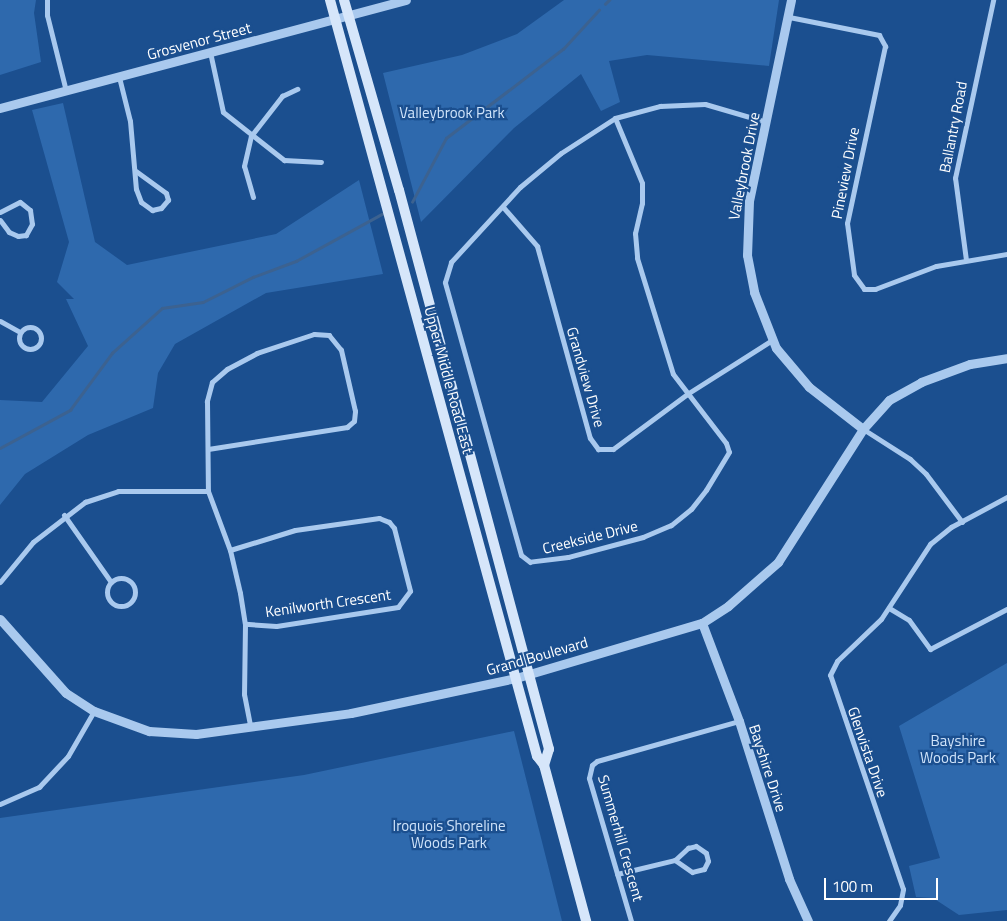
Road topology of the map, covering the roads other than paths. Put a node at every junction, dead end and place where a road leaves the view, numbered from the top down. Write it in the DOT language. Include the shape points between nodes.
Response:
graph roads {
  1 [pos="47,0"];
  2 [pos="330,0"];
  3 [pos="344,0"];
  4 [pos="406,0"];
  5 [pos="791,0"];
  6 [pos="993,0"];
  7 [pos="348,16"];
  8 [pos="789,17"];
  9 [pos="336,19"];
  10 [pos="210,52"];
  11 [pos="119,77"];
  12 [pos="296,89"];
  13 [pos="66,91"];
  14 [pos="0,108"];
  15 [pos="615,118"];
  16 [pos="766,123"];
  17 [pos="251,136"];
  18 [pos="320,162"];
  19 [pos="136,171"];
  20 [pos="253,197"];
  21 [pos="503,207"];
  22 [pos="0,212"];
  23 [pos="0,220"];
  24 [pos="1007,254"];
  25 [pos="966,260"];
  26 [pos="0,321"];
  27 [pos="20,332"];
  28 [pos="772,340"];
  29 [pos="1007,358"];
  30 [pos="687,394"];
  31 [pos="863,429"];
  32 [pos="208,449"];
  33 [pos="208,491"];
  34 [pos="1007,497"];
  35 [pos="64,515"];
  36 [pos="962,522"];
  37 [pos="230,550"];
  38 [pos="0,582"];
  39 [pos="112,582"];
  40 [pos="889,608"];
  41 [pos="1007,609"];
  42 [pos="0,620"];
  43 [pos="702,623"];
  44 [pos="245,624"];
  45 [pos="528,674"];
  46 [pos="516,678"];
  47 [pos="94,711"];
  48 [pos="739,721"];
  49 [pos="250,726"];
  50 [pos="544,765"];
  51 [pos="0,804"];
  52 [pos="675,860"];
  53 [pos="617,874"];
  54 [pos="586,921"];
  55 [pos="631,921"];
  56 [pos="808,921"];
  57 [pos="889,921"];
  1 -- 13 [label="street"];
  2 -- 9 [label="main road, Upper Middle Road East"];
  3 -- 7 [label="main road, Upper Middle Road East"];
  4 -- 7 [label="street, Grosvenor Street"];
  5 -- 8 [label="street, Valleybrook Drive"];
  6 -- 25 [label="street, Ballantry Road" via="955,178"];
  7 -- 9 [label="street, Grosvenor Street"];
  7 -- 45 [label="main road, Upper Middle Road East" via="399,190"];
  8 -- 16 [label="street, Valleybrook Drive"];
  8 -- 25 [label="street, Pineview Drive" via="879,35 885,46 847,223 854,275 864,289 876,289 936,266"];
  9 -- 10 [label="street, Grosvenor Street"];
  9 -- 46 [label="main road, Upper Middle Road East"];
  10 -- 11 [label="street, Grosvenor Street"];
  10 -- 17 [label="street" via="223,112"];
  11 -- 13 [label="street, Grosvenor Street"];
  11 -- 19 [label="street" via="130,121 132,160"];
  12 -- 17 [label="street" via="282,96"];
  13 -- 14 [label="street, Grosvenor Street"];
  15 -- 16 [label="street, Creekside Drive" via="660,106 705,104"];
  15 -- 21 [label="street, Creekside Drive" via="561,153 520,187"];
  15 -- 30 [label="street, Creekside Drive" via="642,183 636,233 638,258 673,374"];
  16 -- 28 [label="street, Valleybrook Drive" via="746,228 754,292"];
  17 -- 18 [label="street" via="284,160"];
  17 -- 20 [label="street" via="244,166"];
  19 -- 19 [label="street" via="136,189 141,202 152,210 161,208 168,200 166,193"];
  21 -- 30 [label="street, Grandview Drive" via="537,246 590,438 598,449 613,449"];
  21 -- 30 [label="street, Creekside Drive" via="451,262 445,282 521,554 530,562 538,563 568,557 643,537 672,525 691,509 729,452 726,443"];
  22 -- 23 [label="street" via="20,202 30,210 32,224 26,235 18,236 9,232"];
  24 -- 25 [label="street, Pineview Drive"];
  26 -- 27 [label="street"];
  27 -- 27 [label="street" via="19,340 26,349 40,344 42,337 36,328 29,327"];
  28 -- 30 [label="street, Grandview Drive"];
  28 -- 31 [label="street, Valleybrook Drive" via="809,387"];
  29 -- 31 [label="street, Grand Boulevard" via="970,364 921,382 889,400"];
  31 -- 36 [label="street, Valleybrook Drive" via="910,459 926,474"];
  31 -- 43 [label="street, Grand Boulevard" via="778,562 749,591"];
  32 -- 32 [label="street" via="347,427 354,421 355,411 341,350 329,335 314,334 257,353 227,368 212,382 207,401"];
  32 -- 33 [label="street"];
  33 -- 35 [label="street" via="118,491 85,502"];
  33 -- 37 [label="street"];
  34 -- 36 [label="street, Glenvista Drive"];
  35 -- 38 [label="street" via="34,542"];
  35 -- 39 [label="street"];
  36 -- 40 [label="street, Glenvista Drive" via="938,536 924,551"];
  37 -- 44 [label="street"];
  37 -- 44 [label="street, Kenilworth Crescent" via="295,530 379,518 394,528 410,590 398,607 276,626"];
  39 -- 39 [label="street" via="107,590 112,603 121,606 130,603 135,591 132,583 120,578"];
  40 -- 41 [label="street" via="909,620 930,649"];
  40 -- 57 [label="street, Glenvista Drive" via="837,661 830,675 903,889 900,905"];
  42 -- 47 [label="street, Grand Boulevard" via="66,693"];
  43 -- 45 [label="street, Grand Boulevard"];
  43 -- 48 [label="street, Bayshire Drive"];
  44 -- 49 [label="street" via="244,694"];
  45 -- 46 [label="street, Grand Boulevard"];
  45 -- 50 [label="main road, Upper Middle Road East" via="549,749"];
  46 -- 49 [label="street, Grand Boulevard" via="351,713"];
  46 -- 50 [label="main road, Upper Middle Road East" via="536,756"];
  47 -- 49 [label="street, Grand Boulevard" via="149,731 196,734"];
  47 -- 51 [label="street" via="68,756 38,787"];
  48 -- 53 [label="street, Summerhill Crescent" via="592,765 589,778"];
  48 -- 56 [label="street, Bayshire Drive" via="789,880"];
  50 -- 54 [label="main road, Upper Middle Road East"];
  52 -- 52 [label="street" via="696,872 707,865 708,857 704,849 696,846 688,848"];
  52 -- 53 [label="street"];
  53 -- 55 [label="street, Summerhill Crescent"];
}
